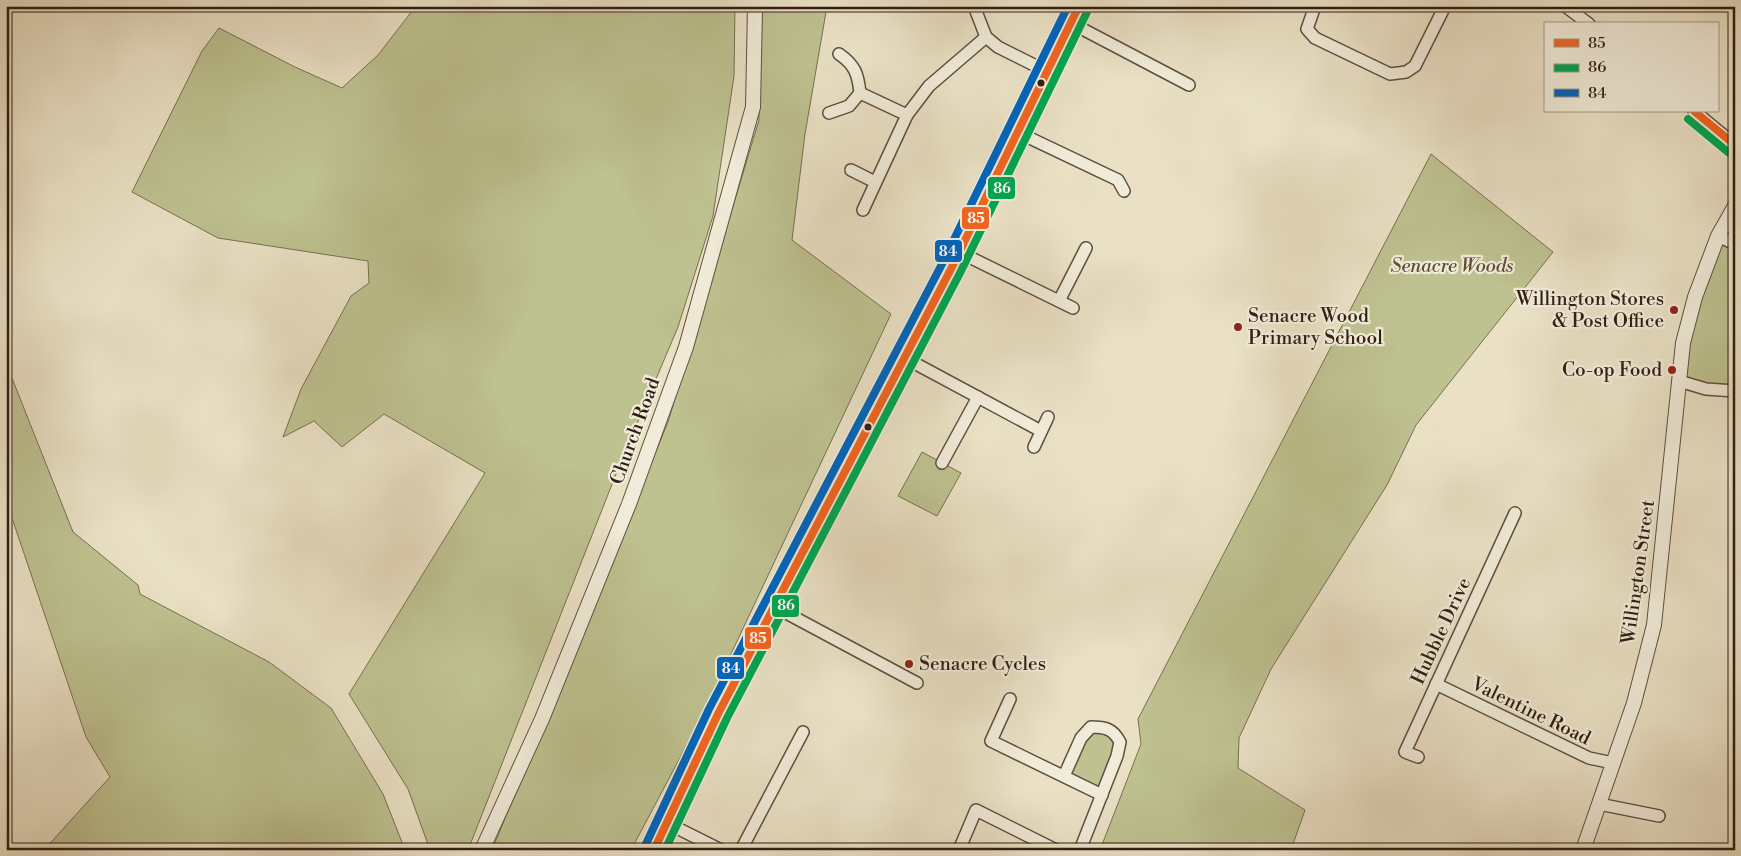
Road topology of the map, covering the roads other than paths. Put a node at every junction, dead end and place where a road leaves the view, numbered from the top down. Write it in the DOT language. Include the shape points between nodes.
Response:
graph roads {
  1 [pos="755,6"];
  2 [pos="974,6"];
  3 [pos="1079,6"];
  4 [pos="1315,6"];
  5 [pos="1445,6"];
  6 [pos="1565,6"];
  7 [pos="1586,22"];
  8 [pos="1071,23"];
  9 [pos="986,37"];
  10 [pos="840,54"];
  11 [pos="1046,71"];
  12 [pos="1190,85"];
  13 [pos="860,93"];
  14 [pos="1695,112"];
  15 [pos="829,113"];
  16 [pos="907,115"];
  17 [pos="1017,132"];
  18 [pos="1735,145"];
  19 [pos="851,170"];
  20 [pos="875,182"];
  21 [pos="1124,191"];
  22 [pos="1735,206"];
  23 [pos="863,210"];
  24 [pos="1718,236"];
  25 [pos="1735,244"];
  26 [pos="1086,248"];
  27 [pos="959,252"];
  28 [pos="1059,301"];
  29 [pos="1073,308"];
  30 [pos="905,358"];
  31 [pos="1679,381"];
  32 [pos="1735,391"];
  33 [pos="978,397"];
  34 [pos="1048,417"];
  35 [pos="1041,430"];
  36 [pos="1034,447"];
  37 [pos="942,463"];
  38 [pos="1515,512"];
  39 [pos="775,607"];
  40 [pos="917,683"];
  41 [pos="1436,684"];
  42 [pos="1010,699"];
  43 [pos="803,732"];
  44 [pos="1418,757"];
  45 [pos="1613,764"];
  46 [pos="1064,776"];
  47 [pos="1102,795"];
  48 [pos="1599,804"];
  49 [pos="1659,816"];
  50 [pos="667,823"];
  51 [pos="482,850"];
  52 [pos="654,850"];
  53 [pos="721,850"];
  54 [pos="741,850"];
  55 [pos="959,850"];
  56 [pos="1056,850"];
  57 [pos="1080,850"];
  58 [pos="1583,850"];
  1 -- 51 [label="street, Church Road" via="753,107 686,347 629,504 542,719"];
  2 -- 9 [label="street"];
  3 -- 8 [label="street"];
  4 -- 5 [label="street" via="1307,29 1315,38 1390,74 1406,72 1415,66"];
  6 -- 7 [label="street"];
  8 -- 11 [label="street"];
  8 -- 12 [label="street"];
  9 -- 11 [label="street" via="998,47"];
  9 -- 16 [label="street" via="929,86"];
  10 -- 13 [label="street" via="858,74"];
  11 -- 17 [label="street"];
  13 -- 15 [label="street" via="849,106"];
  13 -- 16 [label="street"];
  14 -- 18 [label="street"];
  16 -- 20 [label="street"];
  17 -- 21 [label="street" via="1118,180"];
  17 -- 27 [label="street"];
  19 -- 20 [label="street"];
  20 -- 23 [label="street"];
  22 -- 24 [label="street, Willington Street"];
  24 -- 25 [label="street"];
  24 -- 31 [label="street, Willington Street" via="1688,321"];
  26 -- 28 [label="street"];
  27 -- 28 [label="street"];
  27 -- 30 [label="street"];
  28 -- 29 [label="street"];
  30 -- 33 [label="street"];
  30 -- 39 [label="street"];
  31 -- 32 [label="street" via="1706,389"];
  31 -- 45 [label="street, Willington Street" via="1654,625 1634,703"];
  33 -- 35 [label="street"];
  33 -- 37 [label="street"];
  34 -- 35 [label="street"];
  35 -- 36 [label="street"];
  38 -- 41 [label="street, Hubble Drive"];
  39 -- 40 [label="street"];
  39 -- 50 [label="street" via="718,714"];
  41 -- 44 [label="street, Hubble Drive" via="1405,752"];
  41 -- 45 [label="street, Valentine Road" via="1589,758"];
  42 -- 46 [label="street" via="991,741"];
  43 -- 54 [label="street"];
  45 -- 48 [label="street, Willington Street"];
  46 -- 47 [label="street"];
  46 -- 47 [label="street" via="1081,738 1091,728 1114,731 1120,742 1118,756"];
  47 -- 57 [label="street"];
  48 -- 49 [label="street"];
  48 -- 58 [label="street, Willington Street"];
  50 -- 52 [label="street"];
  50 -- 53 [label="street"];
  55 -- 56 [label="street" via="976,810"];
}
